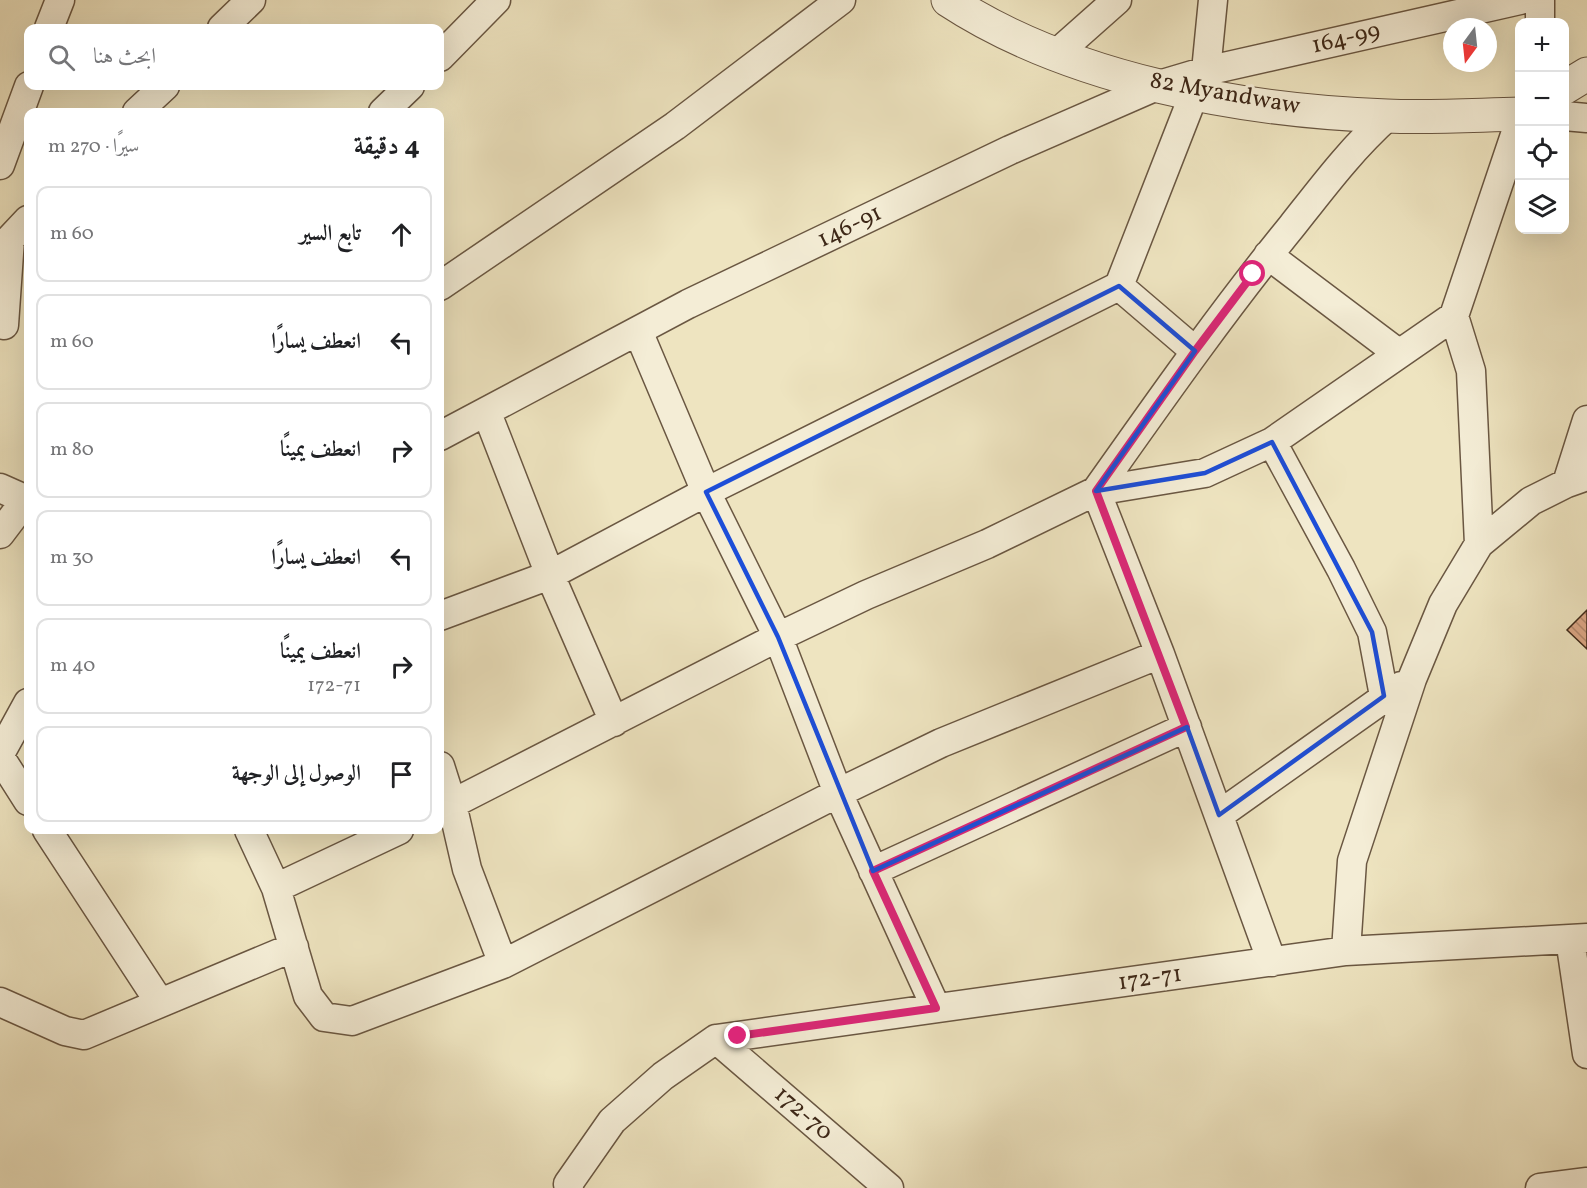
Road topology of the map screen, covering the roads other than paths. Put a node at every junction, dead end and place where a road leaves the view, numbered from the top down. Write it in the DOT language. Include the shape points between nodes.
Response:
graph roads {
  1 [pos="60,0"];
  2 [pos="251,0"];
  3 [pos="496,0"];
  4 [pos="841,0"];
  5 [pos="948,0"];
  6 [pos="1117,0"];
  7 [pos="1212,0"];
  8 [pos="1520,0"];
  9 [pos="1540,0"];
  10 [pos="1540,18"];
  11 [pos="51,24"];
  12 [pos="226,24"];
  13 [pos="444,53"];
  14 [pos="1055,55"];
  15 [pos="1587,74"];
  16 [pos="1200,82"];
  17 [pos="1159,85"];
  18 [pos="1569,85"];
  19 [pos="28,90"];
  20 [pos="161,90"];
  21 [pos="406,90"];
  22 [pos="141,108"];
  23 [pos="387,108"];
  24 [pos="1515,114"];
  25 [pos="1569,116"];
  26 [pos="1388,117"];
  27 [pos="1587,118"];
  28 [pos="1518,126"];
  29 [pos="0,165"];
  30 [pos="13,227"];
  31 [pos="1268,255"];
  32 [pos="444,283"];
  33 [pos="1119,286"];
  34 [pos="1454,316"];
  35 [pos="11,328"];
  36 [pos="638,331"];
  37 [pos="1195,351"];
  38 [pos="1398,353"];
  39 [pos="487,413"];
  40 [pos="1587,420"];
  41 [pos="444,434"];
  42 [pos="1272,442"];
  43 [pos="1577,480"];
  44 [pos="0,488"];
  45 [pos="1096,491"];
  46 [pos="706,492"];
  47 [pos="24,497"];
  48 [pos="24,504"];
  49 [pos="0,534"];
  50 [pos="1479,544"];
  51 [pos="550,575"];
  52 [pos="444,615"];
  53 [pos="778,637"];
  54 [pos="1160,654"];
  55 [pos="1412,679"];
  56 [pos="1384,696"];
  57 [pos="24,710"];
  58 [pos="614,722"];
  59 [pos="1186,727"];
  60 [pos="0,755"];
  61 [pos="838,793"];
  62 [pos="24,794"];
  63 [pos="446,807"];
  64 [pos="1219,815"];
  65 [pos="50,834"];
  66 [pos="251,834"];
  67 [pos="391,834"];
  68 [pos="873,871"];
  69 [pos="276,888"];
  70 [pos="1579,938"];
  71 [pos="294,947"];
  72 [pos="1346,951"];
  73 [pos="1272,962"];
  74 [pos="503,964"];
  75 [pos="0,1002"];
  76 [pos="160,1003"];
  77 [pos="936,1008"];
  78 [pos="716,1039"];
  79 [pos="1587,1054"];
  80 [pos="1587,1182"];
  81 [pos="568,1186"];
  82 [pos="889,1188"];
  83 [pos="1540,1188"];
  1 -- 11 [label="street"];
  2 -- 12 [label="street"];
  3 -- 13 [label="street"];
  4 -- 32 [label="street" via="675,126"];
  5 -- 14 [label="street, 82 Myandwaw" via="982,22"];
  6 -- 14 [label="street"];
  7 -- 16 [label="street"];
  8 -- 16 [label="street, 164-99"];
  9 -- 10 [label="street"];
  14 -- 17 [label="street, 82 Myandwaw"];
  15 -- 18 [label="street"];
  16 -- 17 [label="street, 82 Myandwaw"];
  16 -- 26 [label="street, 82 Myandwaw" via="1253,104"];
  16 -- 33 [label="street"];
  17 -- 36 [label="street, 146-91" via="1010,150"];
  19 -- 29 [label="street"];
  20 -- 22 [label="street"];
  21 -- 23 [label="street"];
  24 -- 26 [label="street, 82 Myandwaw"];
  25 -- 27 [label="street"];
  26 -- 31 [label="street" via="1362,140"];
  28 -- 34 [label="street"];
  30 -- 35 [label="street"];
  31 -- 37 [label="street"];
  31 -- 38 [label="street"];
  33 -- 37 [label="street"];
  33 -- 46 [label="street"];
  34 -- 38 [label="street"];
  34 -- 50 [label="street" via="1471,371"];
  36 -- 39 [label="street, 146-91"];
  36 -- 46 [label="street"];
  37 -- 45 [label="street"];
  38 -- 42 [label="street"];
  39 -- 41 [label="street, 146-91"];
  39 -- 51 [label="street"];
  40 -- 43 [label="street"];
  42 -- 45 [label="street" via="1204,473"];
  42 -- 56 [label="street" via="1372,632"];
  43 -- 50 [label="street" via="1532,501"];
  44 -- 47 [label="street"];
  45 -- 53 [label="street"];
  45 -- 54 [label="street"];
  46 -- 51 [label="street"];
  46 -- 53 [label="street"];
  48 -- 49 [label="street"];
  50 -- 55 [label="street" via="1443,604"];
  51 -- 52 [label="street"];
  51 -- 58 [label="street"];
  53 -- 58 [label="street"];
  53 -- 61 [label="street"];
  54 -- 59 [label="street"];
  54 -- 61 [label="street" via="942,743"];
  55 -- 56 [label="street"];
  55 -- 72 [label="street" via="1352,861"];
  56 -- 64 [label="street"];
  57 -- 60 [label="street"];
  58 -- 63 [label="street"];
  59 -- 64 [label="street"];
  59 -- 68 [label="street"];
  60 -- 62 [label="street"];
  61 -- 68 [label="street"];
  61 -- 74 [label="street"];
  63 -- 74 [label="street"];
  64 -- 73 [label="street"];
  65 -- 76 [label="street"];
  66 -- 69 [label="street"];
  67 -- 69 [label="street"];
  68 -- 77 [label="street"];
  69 -- 71 [label="street"];
  70 -- 72 [label="street, 172-71"];
  70 -- 79 [label="street"];
  71 -- 74 [label="street" via="308,996 324,1017 352,1021"];
  71 -- 76 [label="street"];
  72 -- 73 [label="street, 172-71"];
  73 -- 77 [label="street, 172-71"];
  75 -- 76 [label="street" via="65,1031 84,1035"];
  77 -- 78 [label="street, 172-71"];
  78 -- 81 [label="street" via="663,1076 612,1121"];
  78 -- 82 [label="street, 172-70"];
  80 -- 83 [label="street"];
}
